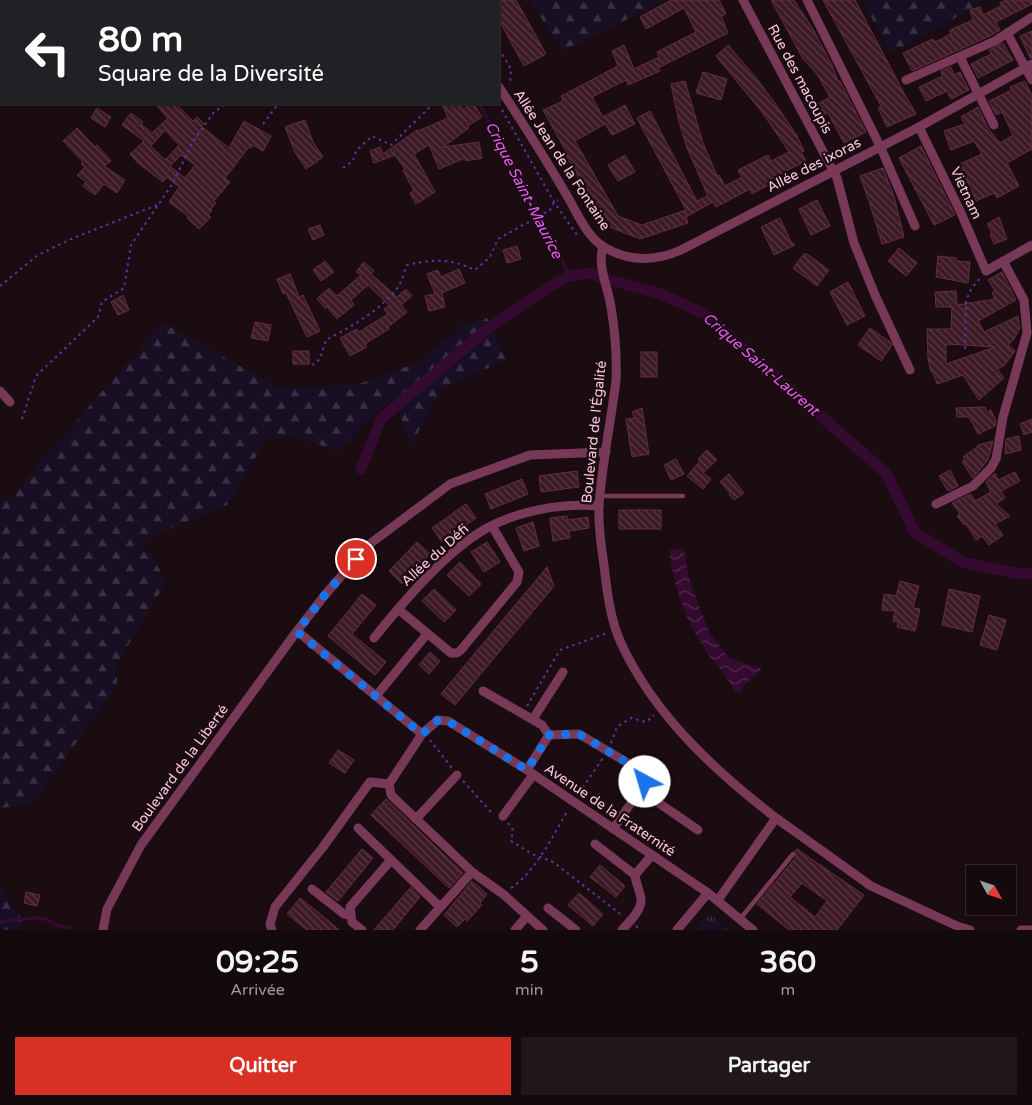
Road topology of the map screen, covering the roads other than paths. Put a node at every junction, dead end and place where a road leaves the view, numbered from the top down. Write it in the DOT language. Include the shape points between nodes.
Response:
graph roads {
  1 [pos="742,0"];
  2 [pos="807,0"];
  3 [pos="1032,17"];
  4 [pos="1007,33"];
  5 [pos="960,57"];
  6 [pos="1029,66"];
  7 [pos="906,80"];
  8 [pos="1032,80"];
  9 [pos="500,89"];
  10 [pos="979,95"];
  11 [pos="994,124"];
  12 [pos="920,127"];
  13 [pos="880,146"];
  14 [pos="834,170"];
  15 [pos="915,226"];
  16 [pos="1032,245"];
  17 [pos="602,246"];
  18 [pos="1003,262"];
  19 [pos="910,370"];
  20 [pos="0,391"];
  21 [pos="10,402"];
  22 [pos="606,452"];
  23 [pos="683,496"];
  24 [pos="600,501"];
  25 [pos="936,504"];
  26 [pos="492,526"];
  27 [pos="398,609"];
  28 [pos="297,632"];
  29 [pos="427,634"];
  30 [pos="374,638"];
  31 [pos="563,672"];
  32 [pos="483,691"];
  33 [pos="376,696"];
  34 [pos="533,719"];
  35 [pos="422,734"];
  36 [pos="549,735"];
  37 [pos="530,772"];
  38 [pos="457,775"];
  39 [pos="389,784"];
  40 [pos="640,790"];
  41 [pos="503,816"];
  42 [pos="776,818"];
  43 [pos="416,819"];
  44 [pos="358,828"];
  45 [pos="613,829"];
  46 [pos="698,830"];
  47 [pos="595,844"];
  48 [pos="793,854"];
  49 [pos="652,855"];
  50 [pos="391,860"];
  51 [pos="472,872"];
  52 [pos="635,875"];
  53 [pos="312,889"];
  54 [pos="708,893"];
  55 [pos="718,900"];
  56 [pos="440,907"];
  57 [pos="548,908"];
  58 [pos="350,915"];
  59 [pos="527,916"];
  60 [pos="740,919"];
  61 [pos="103,930"];
  62 [pos="272,930"];
  63 [pos="362,930"];
  64 [pos="420,930"];
  65 [pos="515,930"];
  66 [pos="543,930"];
  67 [pos="576,930"];
  68 [pos="622,930"];
  69 [pos="678,930"];
  70 [pos="753,930"];
  71 [pos="970,930"];
  72 [pos="1021,930"];
  73 [pos="1032,930"];
  1 -- 14 [label="street, Rue des macoupis"];
  2 -- 13 [label="street"];
  3 -- 4 [label="street"];
  4 -- 5 [label="street"];
  4 -- 6 [label="street"];
  5 -- 7 [label="street"];
  5 -- 10 [label="street"];
  6 -- 8 [label="street"];
  6 -- 10 [label="street, Allée des ixoras"];
  9 -- 17 [label="street, Allée Jean de la Fontaine" via="581,221"];
  10 -- 11 [label="street"];
  10 -- 12 [label="street, Allée des ixoras"];
  12 -- 13 [label="street, Allée des ixoras"];
  12 -- 18 [label="street, Vietnam" via="986,271"];
  13 -- 14 [label="street, Allée des ixoras"];
  13 -- 15 [label="street"];
  14 -- 17 [label="street, Allée des ixoras" via="665,257 630,257"];
  14 -- 19 [label="street, Rue des macoupis" via="854,243"];
  16 -- 18 [label="street"];
  17 -- 22 [label="street, Boulevard de l'Égalité" via="601,268 611,304 617,362"];
  18 -- 25 [label="street" via="1024,300 1027,333 1003,417 996,459 973,486"];
  20 -- 21 [label="street"];
  22 -- 24 [label="street, Boulevard de l'Égalité"];
  22 -- 28 [label="street, Boulevard de la Liberté" via="530,455 450,484 367,546"];
  23 -- 24 [label="lane"];
  24 -- 26 [label="street, Allée du Défi" via="513,516"];
  24 -- 42 [label="street, Boulevard de l'Égalité" via="601,542 612,615 620,643 649,693 705,758"];
  26 -- 27 [label="street, Allée du Défi" via="466,542"];
  26 -- 29 [label="street" via="519,572 517,582 457,653 451,653"];
  27 -- 29 [label="street"];
  27 -- 30 [label="street, Allée du Défi"];
  28 -- 33 [label="street"];
  28 -- 61 [label="street, Boulevard de la Liberté" via="142,845 107,908"];
  29 -- 33 [label="street"];
  31 -- 34 [label="street"];
  32 -- 34 [label="street"];
  33 -- 35 [label="street"];
  34 -- 36 [label="street"];
  35 -- 37 [label="street, Avenue de la Fraternité" via="438,720 448,721"];
  35 -- 39 [label="street"];
  36 -- 37 [label="street"];
  36 -- 40 [label="street" via="579,734 638,769 646,777"];
  37 -- 41 [label="street"];
  37 -- 45 [label="street, Avenue de la Fraternité"];
  38 -- 43 [label="street"];
  39 -- 43 [label="street" via="391,796"];
  39 -- 62 [label="street" via="370,782 275,907 270,924"];
  40 -- 45 [label="street"];
  40 -- 46 [label="street"];
  42 -- 55 [label="street"];
  42 -- 71 [label="street, Boulevard de l'Égalité" via="871,886"];
  43 -- 51 [label="street"];
  44 -- 50 [label="street"];
  45 -- 49 [label="street, Avenue de la Fraternité"];
  47 -- 52 [label="street"];
  48 -- 60 [label="lane"];
  49 -- 52 [label="street"];
  49 -- 54 [label="street, Avenue de la Fraternité"];
  50 -- 56 [label="street"];
  50 -- 58 [label="street" via="350,907"];
  51 -- 56 [label="street"];
  51 -- 59 [label="street"];
  52 -- 68 [label="street" via="641,906"];
  53 -- 58 [label="street" via="344,914"];
  54 -- 55 [label="street, Avenue de la Fraternité"];
  54 -- 69 [label="street"];
  55 -- 60 [label="street, Avenue de la Fraternité"];
  56 -- 64 [label="street"];
  57 -- 67 [label="street"];
  58 -- 63 [label="street" via="352,922"];
  59 -- 65 [label="street"];
  59 -- 66 [label="street"];
  60 -- 70 [label="street, Avenue de la Fraternité"];
  72 -- 73 [label="street"];
}
